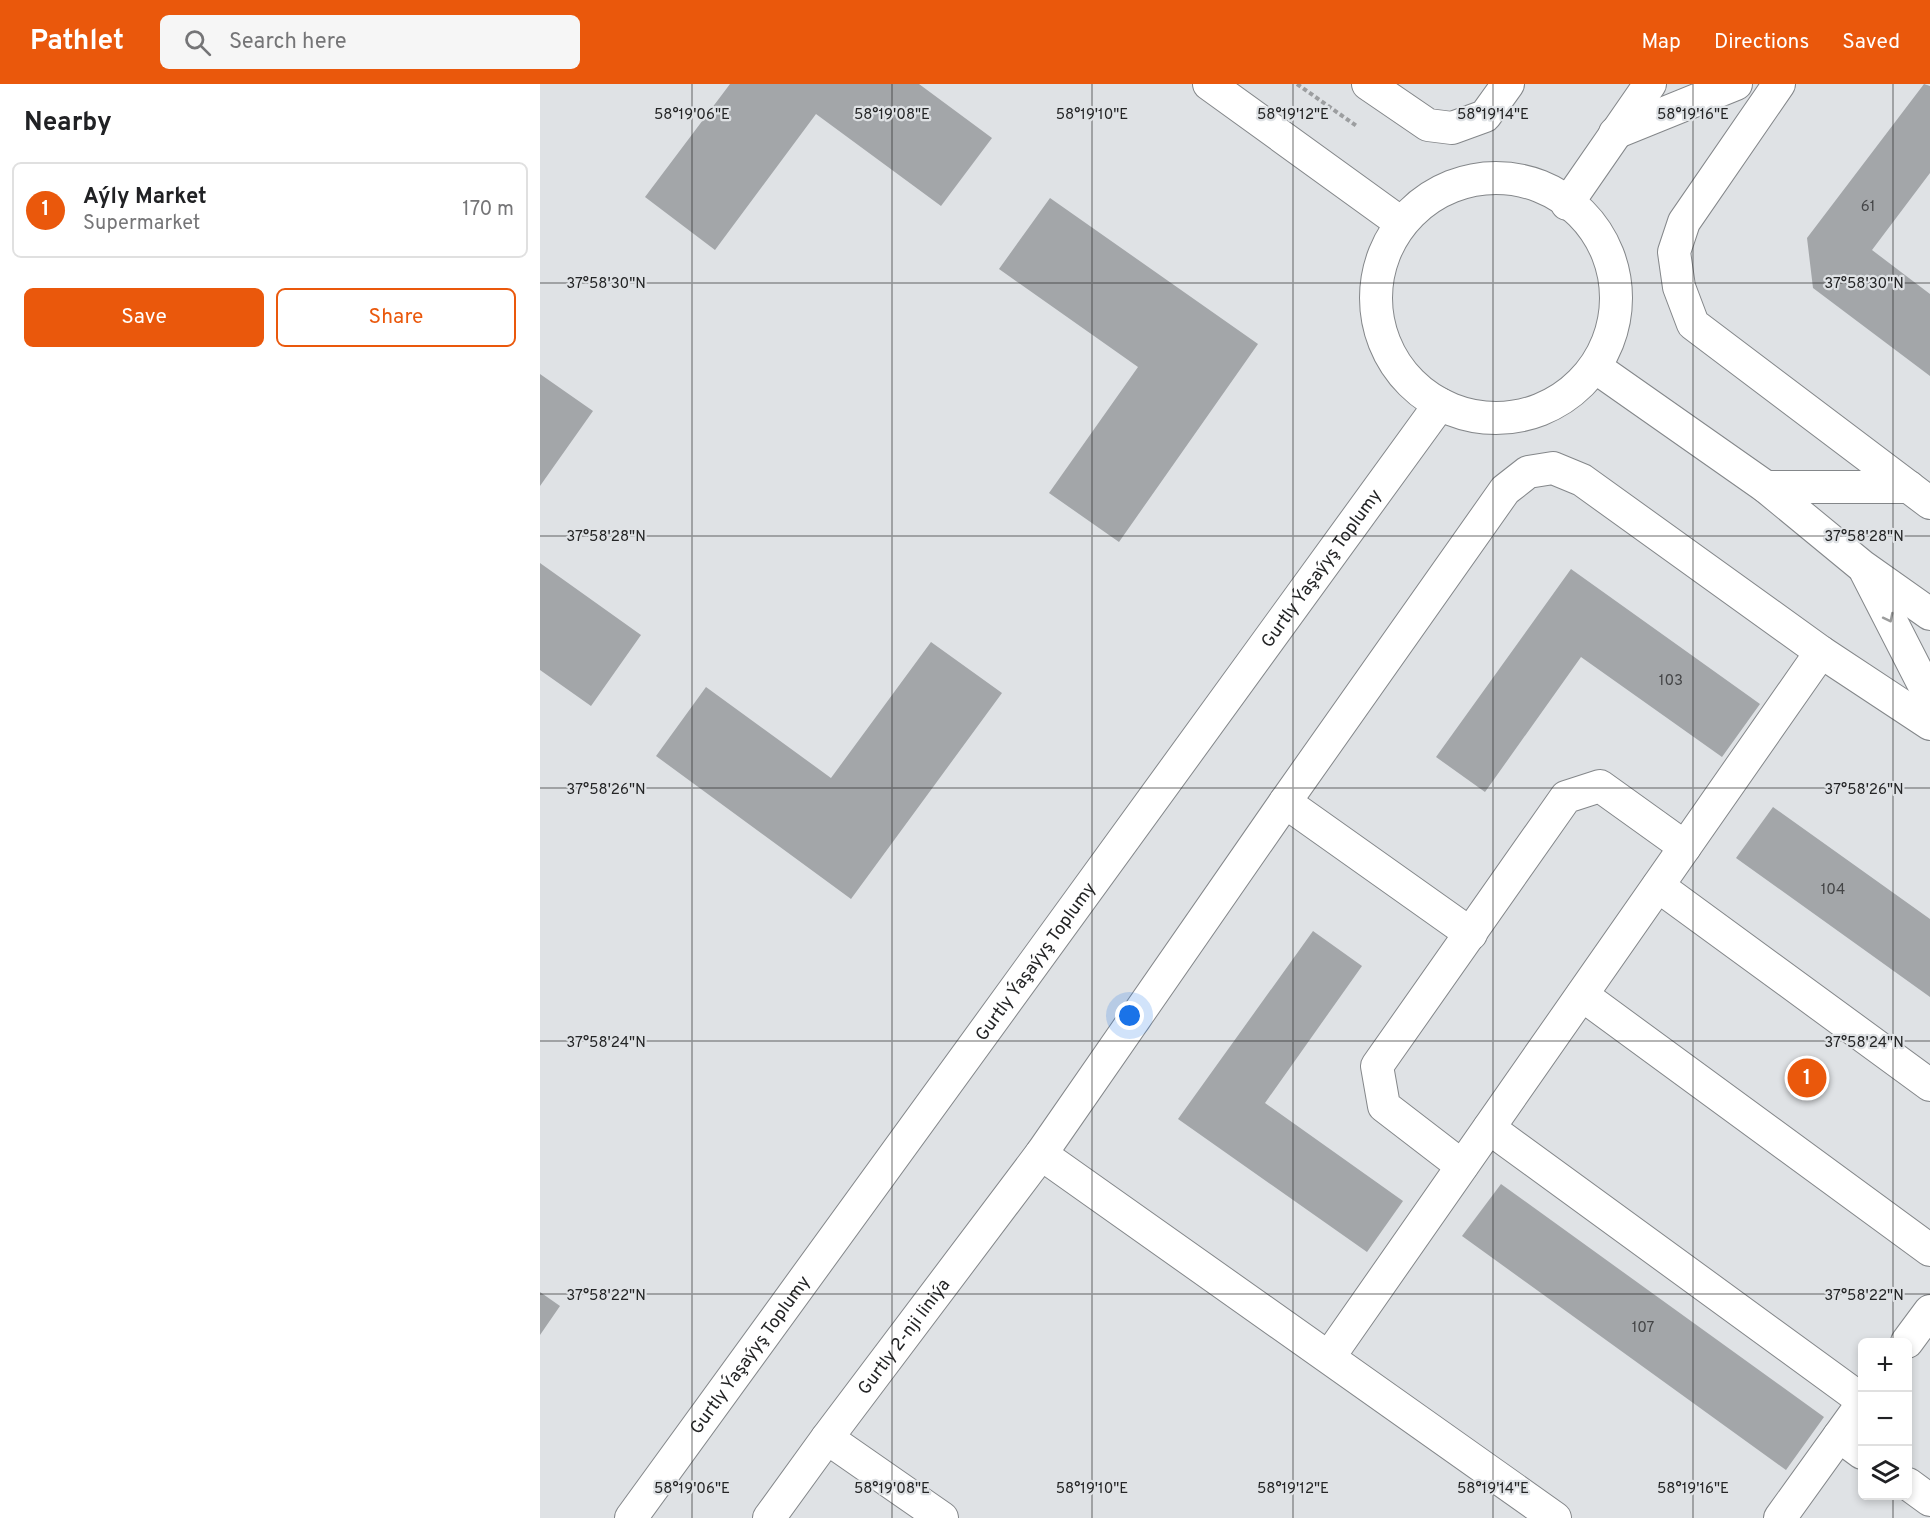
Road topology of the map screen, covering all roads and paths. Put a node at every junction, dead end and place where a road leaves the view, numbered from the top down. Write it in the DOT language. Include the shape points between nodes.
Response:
graph roads {
  1 [pos="1209,84"];
  2 [pos="1297,84"];
  3 [pos="1368,84"];
  4 [pos="1508,84"];
  5 [pos="1650,84"];
  6 [pos="1736,84"];
  7 [pos="1779,84"];
  8 [pos="1358,127"];
  9 [pos="1615,133"];
  10 [pos="1567,204"];
  11 [pos="1401,223"];
  12 [pos="1595,367"];
  13 [pos="1440,404"];
  14 [pos="1766,487"];
  15 [pos="1919,495"];
  16 [pos="1862,566"];
  17 [pos="1930,614"];
  18 [pos="1821,652"];
  19 [pos="1930,697"];
  20 [pos="1930,724"];
  21 [pos="1285,802"];
  22 [pos="1685,847"];
  23 [pos="1658,886"];
  24 [pos="1471,934"];
  25 [pos="1582,995"];
  26 [pos="1930,1085"];
  27 [pos="1489,1128"];
  28 [pos="1041,1154"];
  29 [pos="1462,1166"];
  30 [pos="1930,1250"];
  31 [pos="1930,1311"];
  32 [pos="1910,1338"];
  33 [pos="1329,1357"];
  34 [pos="1858,1398"];
  35 [pos="1858,1420"];
  36 [pos="827,1438"];
  37 [pos="1851,1444"];
  38 [pos="1912,1487"];
  39 [pos="1930,1500"];
  40 [pos="631,1518"];
  41 [pos="769,1518"];
  42 [pos="942,1518"];
  43 [pos="1555,1518"];
  44 [pos="1780,1518"];
  1 -- 11 [label="street"];
  2 -- 8 [label="path"];
  3 -- 4 [label="street" via="1428,126 1452,128 1485,116"];
  5 -- 9 [label="street"];
  6 -- 9 [label="street"];
  7 -- 15 [label="street" via="1684,222 1674,252 1679,287 1693,324"];
  9 -- 10 [label="street"];
  10 -- 11 [label="street" via="1555,192 1532,183 1484,178 1438,192"];
  10 -- 12 [label="street" via="1590,222 1603,241 1616,283 1613,327"];
  11 -- 13 [label="street" via="1380,265 1376,311 1381,334 1403,375"];
  12 -- 13 [label="street" via="1564,397 1524,415 1481,417"];
  12 -- 14 [label="street"];
  13 -- 40 [label="street, Gurtly Ýaşaýyş Toplumy"];
  14 -- 15 [label="street"];
  14 -- 16 [label="street"];
  16 -- 17 [label="street"];
  16 -- 19 [label="street, one-way"];
  18 -- 20 [label="street, Gurtly 2-nji liniýa"];
  18 -- 21 [label="street, Gurtly 2-nji liniýa" via="1582,480 1553,468 1528,472 1505,490"];
  18 -- 22 [label="street"];
  21 -- 24 [label="street"];
  21 -- 28 [label="street, Gurtly 2-nji liniýa"];
  22 -- 23 [label="street"];
  22 -- 24 [label="street" via="1600,786 1566,798"];
  23 -- 25 [label="street"];
  23 -- 26 [label="street"];
  24 -- 29 [label="street" via="1377,1066 1384,1106"];
  25 -- 27 [label="street"];
  25 -- 30 [label="street"];
  27 -- 29 [label="street"];
  27 -- 34 [label="street"];
  28 -- 33 [label="street"];
  28 -- 36 [label="street, Gurtly 2-nji liniýa"];
  29 -- 33 [label="street"];
  31 -- 32 [label="street"];
  33 -- 43 [label="street"];
  35 -- 37 [label="street"];
  36 -- 41 [label="street, Gurtly 2-nji liniýa"];
  36 -- 42 [label="street"];
  37 -- 44 [label="street"];
  38 -- 39 [label="street"];
}
